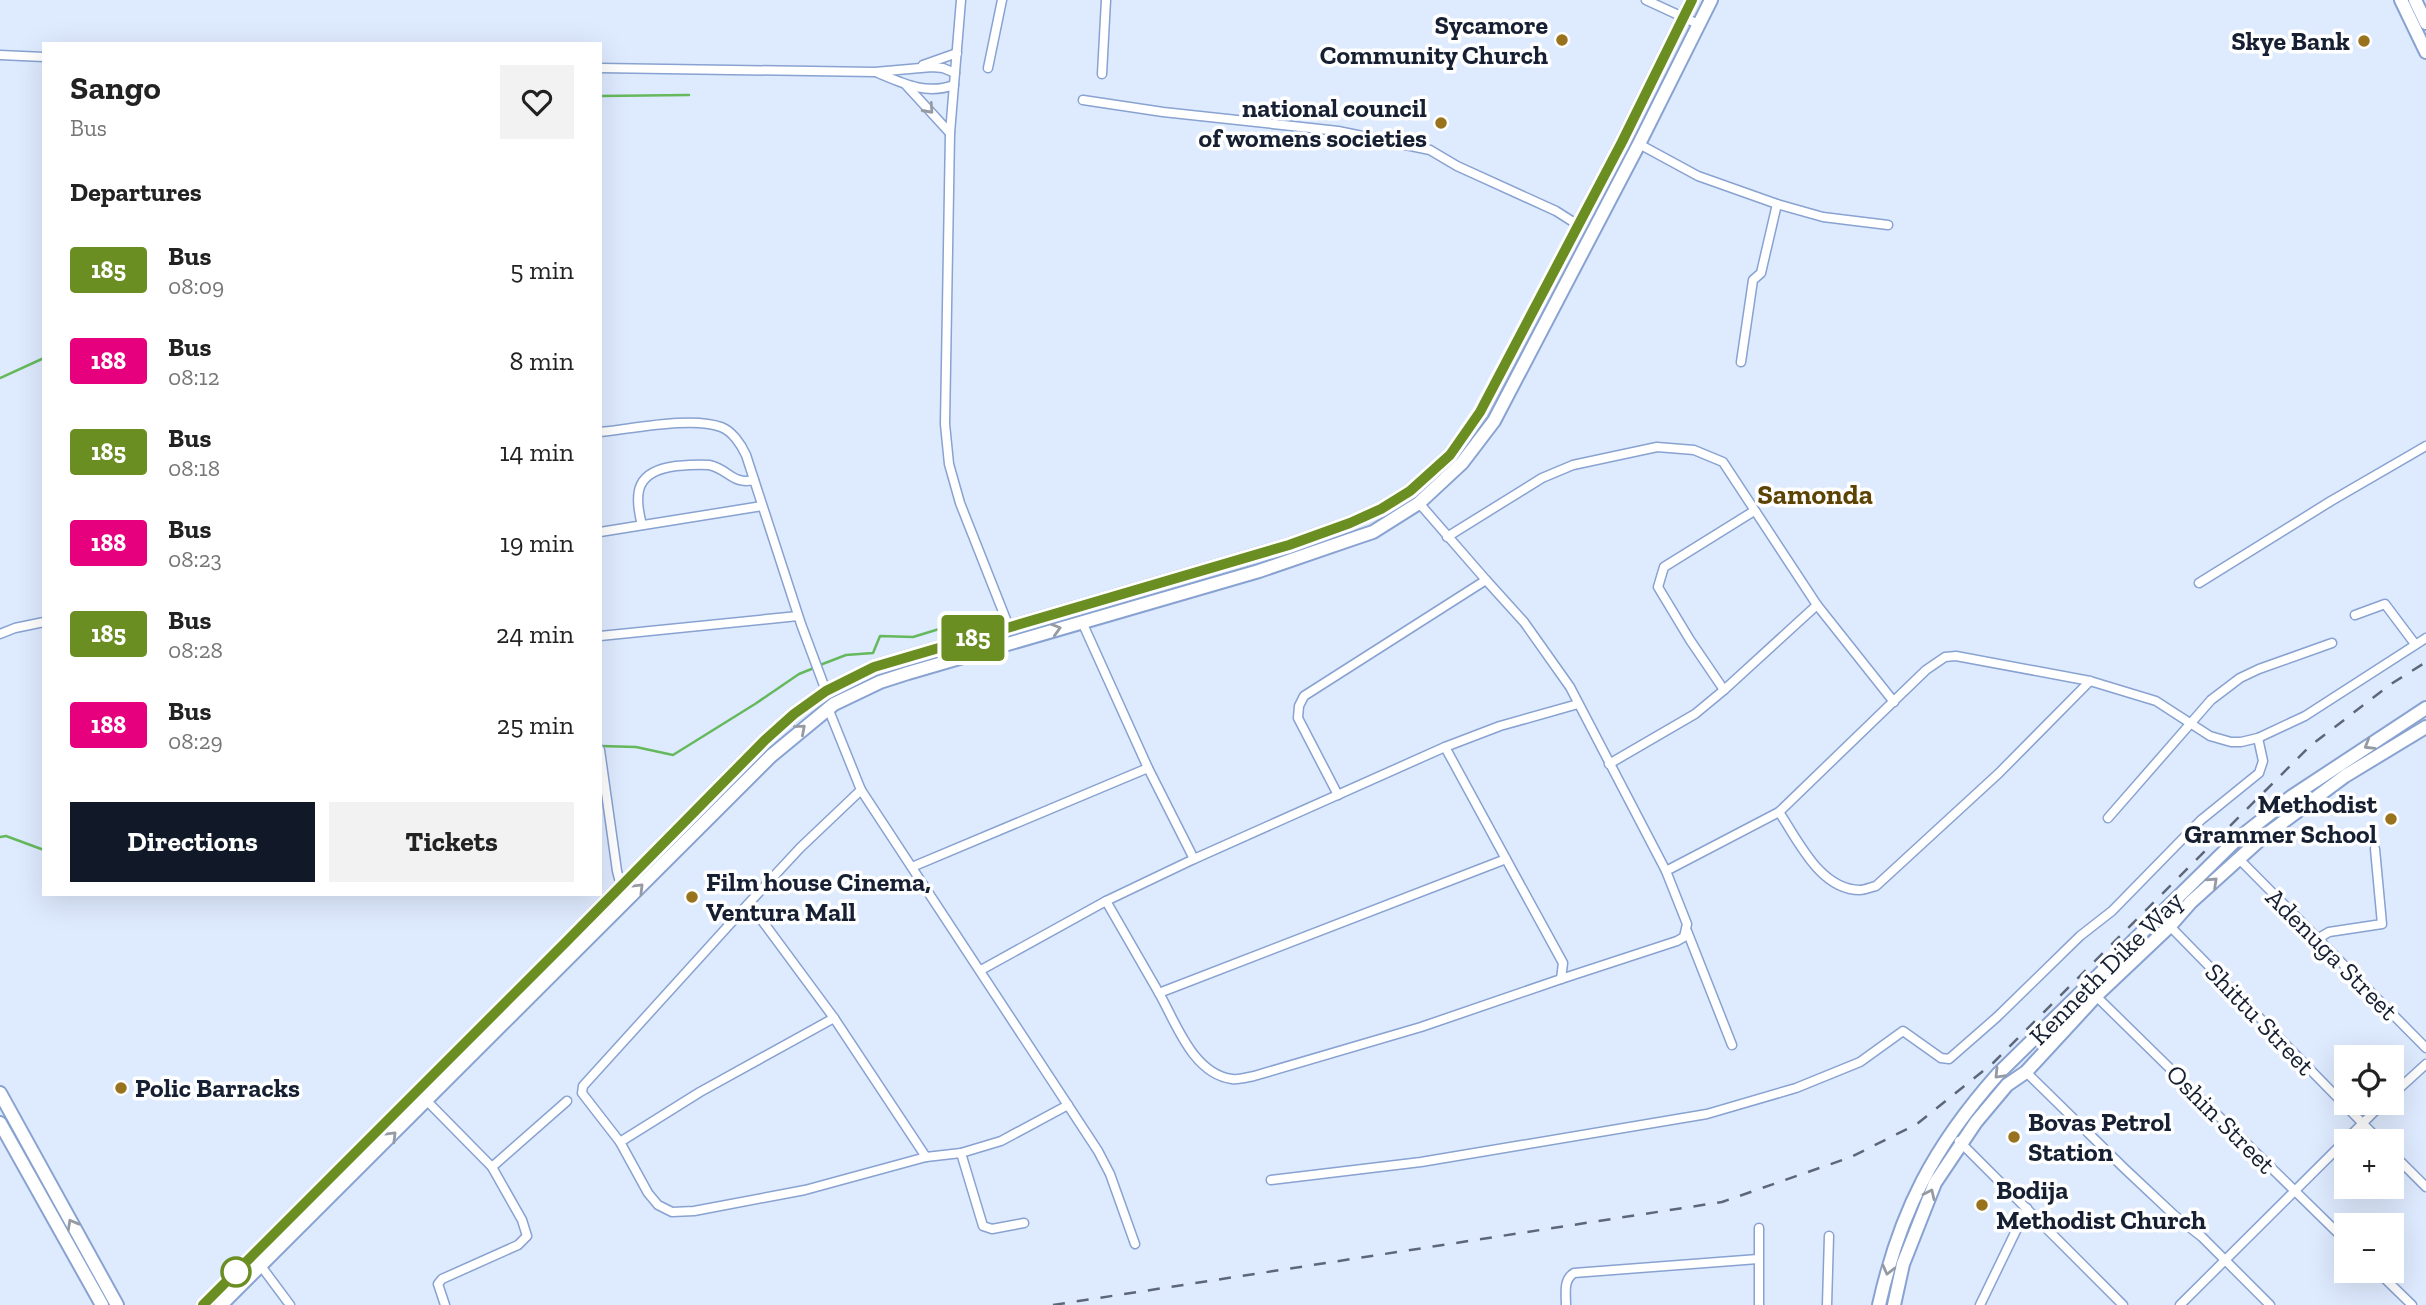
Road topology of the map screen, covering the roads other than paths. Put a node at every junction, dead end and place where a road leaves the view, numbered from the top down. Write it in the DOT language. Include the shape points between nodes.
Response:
graph roads {
  1 [pos="961,0"];
  2 [pos="1002,0"];
  3 [pos="1107,0"];
  4 [pos="1646,0"];
  5 [pos="1692,0"];
  6 [pos="1711,0"];
  7 [pos="2400,0"];
  8 [pos="2415,0"];
  9 [pos="1683,17"];
  10 [pos="2426,23"];
  11 [pos="1698,24"];
  12 [pos="2426,51"];
  13 [pos="957,53"];
  14 [pos="0,55"];
  15 [pos="42,57"];
  16 [pos="602,68"];
  17 [pos="914,68"];
  18 [pos="988,68"];
  19 [pos="876,72"];
  20 [pos="955,73"];
  21 [pos="1102,74"];
  22 [pos="906,85"];
  23 [pos="954,85"];
  24 [pos="1083,100"];
  25 [pos="950,134"];
  26 [pos="1639,144"];
  27 [pos="1777,204"];
  28 [pos="1578,225"];
  29 [pos="1888,225"];
  30 [pos="1741,362"];
  31 [pos="602,432"];
  32 [pos="2426,446"];
  33 [pos="754,480"];
  34 [pos="1419,503"];
  35 [pos="762,506"];
  36 [pos="1754,511"];
  37 [pos="642,525"];
  38 [pos="602,532"];
  39 [pos="1447,537"];
  40 [pos="1486,580"];
  41 [pos="2199,583"];
  42 [pos="1817,605"];
  43 [pos="2355,615"];
  44 [pos="798,616"];
  45 [pos="1082,622"];
  46 [pos="42,623"];
  47 [pos="1009,627"];
  48 [pos="0,634"];
  49 [pos="602,636"];
  50 [pos="2426,638"];
  51 [pos="2332,643"];
  52 [pos="2414,645"];
  53 [pos="2090,681"];
  54 [pos="1724,690"];
  55 [pos="826,691"];
  56 [pos="1894,702"];
  57 [pos="1578,704"];
  58 [pos="828,708"];
  59 [pos="2426,708"];
  60 [pos="2190,723"];
  61 [pos="2426,727"];
  62 [pos="2258,738"];
  63 [pos="1445,747"];
  64 [pos="602,764"];
  65 [pos="1609,764"];
  66 [pos="1148,768"];
  67 [pos="861,790"];
  68 [pos="1338,795"];
  69 [pos="1779,812"];
  70 [pos="2108,818"];
  71 [pos="2375,849"];
  72 [pos="1194,859"];
  73 [pos="1506,859"];
  74 [pos="2239,859"];
  75 [pos="912,866"];
  76 [pos="1666,871"];
  77 [pos="621,886"];
  78 [pos="1106,901"];
  79 [pos="749,903"];
  80 [pos="2159,915"];
  81 [pos="2169,927"];
  82 [pos="1687,931"];
  83 [pos="2317,939"];
  84 [pos="981,970"];
  85 [pos="1561,979"];
  86 [pos="1159,993"];
  87 [pos="2096,996"];
  88 [pos="834,1018"];
  89 [pos="1732,1045"];
  90 [pos="2426,1048"];
  91 [pos="2426,1064"];
  92 [pos="436,1071"];
  93 [pos="2026,1072"];
  94 [pos="446,1081"];
  95 [pos="2404,1084"];
  96 [pos="0,1093"];
  97 [pos="427,1101"];
  98 [pos="567,1101"];
  99 [pos="1068,1105"];
  100 [pos="2370,1115"];
  101 [pos="2361,1123"];
  102 [pos="0,1124"];
  103 [pos="2367,1129"];
  104 [pos="1952,1130"];
  105 [pos="621,1142"];
  106 [pos="1961,1144"];
  107 [pos="961,1153"];
  108 [pos="926,1157"];
  109 [pos="2404,1165"];
  110 [pos="492,1167"];
  111 [pos="1271,1180"];
  112 [pos="2426,1187"];
  113 [pos="2294,1190"];
  114 [pos="2027,1208"];
  115 [pos="1024,1223"];
  116 [pos="1759,1228"];
  117 [pos="2334,1229"];
  118 [pos="1829,1236"];
  119 [pos="1135,1244"];
  120 [pos="80,1251"];
  121 [pos="1758,1259"];
  122 [pos="2225,1260"];
  123 [pos="261,1266"];
  124 [pos="2389,1283"];
  125 [pos="102,1305"];
  126 [pos="117,1305"];
  127 [pos="203,1305"];
  128 [pos="222,1305"];
  129 [pos="290,1305"];
  130 [pos="445,1305"];
  131 [pos="1566,1305"];
  132 [pos="1759,1305"];
  133 [pos="1827,1305"];
  134 [pos="1879,1305"];
  135 [pos="1894,1305"];
  136 [pos="1980,1305"];
  137 [pos="2123,1305"];
  138 [pos="2180,1305"];
  139 [pos="2270,1305"];
  140 [pos="2412,1305"];
  1 -- 13 [label="street"];
  2 -- 18 [label="street"];
  3 -- 21 [label="street"];
  4 -- 9 [label="street"];
  5 -- 9 [label="main road"];
  6 -- 11 [label="main road"];
  7 -- 12 [label="main road"];
  8 -- 10 [label="main road"];
  9 -- 11 [label="street"];
  9 -- 28 [label="main road"];
  11 -- 26 [label="main road"];
  13 -- 17 [label="street"];
  13 -- 20 [label="street"];
  14 -- 15 [label="street"];
  16 -- 19 [label="street"];
  17 -- 19 [label="street"];
  17 -- 20 [label="street" via="943,68"];
  19 -- 22 [label="street"];
  20 -- 23 [label="street"];
  22 -- 23 [label="street" via="932,90"];
  22 -- 25 [label="street, one-way"];
  23 -- 25 [label="street"];
  24 -- 28 [label="street" via="1338,131 1430,150"];
  25 -- 47 [label="street" via="945,424 949,464"];
  26 -- 27 [label="street" via="1698,176"];
  26 -- 34 [label="main road" via="1494,421 1462,463"];
  27 -- 29 [label="street" via="1824,217"];
  27 -- 30 [label="street" via="1761,273 1753,280"];
  28 -- 47 [label="main road" via="1480,412 1450,455 1410,491 1350,523 1289,545"];
  31 -- 33 [label="street" via="680,423 724,428 741,445"];
  32 -- 41 [label="street"];
  33 -- 35 [label="street"];
  33 -- 37 [label="street" via="738,481 709,465 660,468 650,473 638,490"];
  34 -- 39 [label="street"];
  34 -- 45 [label="main road" via="1359,537"];
  35 -- 37 [label="street"];
  35 -- 44 [label="street"];
  36 -- 39 [label="street" via="1723,462 1694,450 1657,447 1573,465 1542,478"];
  36 -- 42 [label="street"];
  36 -- 54 [label="street" via="1664,567 1658,581 1689,640"];
  37 -- 38 [label="street"];
  39 -- 40 [label="street"];
  40 -- 57 [label="street" via="1560,670"];
  40 -- 68 [label="street" via="1304,695 1298,718"];
  42 -- 54 [label="street"];
  42 -- 56 [label="street"];
  43 -- 52 [label="street" via="2385,604"];
  44 -- 49 [label="street"];
  44 -- 55 [label="street"];
  58 -- 45 [label="main road, one-way" via="880,682"];
  45 -- 66 [label="street"];
  46 -- 48 [label="street"];
  47 -- 55 [label="main road" via="874,667"];
  50 -- 52 [label="street"];
  51 -- 60 [label="street" via="2239,678"];
  52 -- 62 [label="street" via="2305,716"];
  53 -- 56 [label="street" via="1945,657"];
  53 -- 60 [label="street" via="2156,701"];
  53 -- 69 [label="street" via="1999,774 1876,886 1860,890 1827,878"];
  54 -- 65 [label="street" via="1695,714"];
  55 -- 77 [label="main road" via="765,740"];
  56 -- 69 [label="street"];
  57 -- 63 [label="street"];
  57 -- 65 [label="street"];
  58 -- 67 [label="street"];
  94 -- 58 [label="main road, one-way" via="771,755"];
  59 -- 80 [label="main road, Kenneth Dike Way, one-way" via="2291,797 2234,842"];
  60 -- 62 [label="street" via="2231,742"];
  60 -- 70 [label="street"];
  61 -- 74 [label="main road, Kenneth Dike Way" via="2345,776"];
  62 -- 111 [label="street" via="2263,761 2259,772 2201,820 2112,911 1949,1059 1903,1031 1860,1062 1796,1088 1707,1114 1421,1162"];
  63 -- 68 [label="street"];
  63 -- 73 [label="street"];
  64 -- 77 [label="street"];
  65 -- 76 [label="street"];
  66 -- 72 [label="street"];
  66 -- 75 [label="street"];
  67 -- 75 [label="street"];
  67 -- 79 [label="street"];
  68 -- 72 [label="street"];
  69 -- 76 [label="street"];
  71 -- 83 [label="street" via="2382,924 2329,932"];
  72 -- 78 [label="street"];
  73 -- 85 [label="street" via="1563,963"];
  73 -- 86 [label="street"];
  81 -- 74 [label="main road, Kenneth Dike Way, one-way"];
  74 -- 83 [label="street, Adenuga Street"];
  75 -- 84 [label="street"];
  76 -- 82 [label="street"];
  77 -- 92 [label="main road"];
  78 -- 84 [label="street"];
  78 -- 86 [label="street"];
  79 -- 88 [label="street"];
  79 -- 105 [label="street" via="583,1086 582,1093"];
  80 -- 81 [label="street, Shittu Street"];
  80 -- 104 [label="main road, Kenneth Dike Way, one-way" via="1998,1074"];
  81 -- 87 [label="main road, Kenneth Dike Way"];
  81 -- 101 [label="street, Shittu Street"];
  82 -- 85 [label="street" via="1677,941"];
  82 -- 89 [label="street"];
  83 -- 90 [label="street, Adenuga Street"];
  84 -- 99 [label="street"];
  85 -- 86 [label="street" via="1421,1027 1234,1079 1209,1071 1199,1061"];
  87 -- 93 [label="main road, Kenneth Dike Way"];
  87 -- 113 [label="street, Oshin Street"];
  88 -- 105 [label="street"];
  88 -- 108 [label="street"];
  91 -- 95 [label="street"];
  92 -- 94 [label="main road"];
  92 -- 127 [label="main road"];
  93 -- 106 [label="main road, Kenneth Dike Way" via="1999,1095"];
  93 -- 122 [label="street"];
  94 -- 97 [label="main road"];
  120 -- 96 [label="main road, one-way"];
  97 -- 110 [label="street"];
  123 -- 97 [label="main road, one-way"];
  98 -- 110 [label="street"];
  99 -- 107 [label="street" via="1001,1141"];
  99 -- 119 [label="street" via="1110,1174"];
  100 -- 101 [label="street"];
  101 -- 103 [label="street, Shittu Street"];
  101 -- 113 [label="street"];
  102 -- 120 [label="main road"];
  104 -- 106 [label="street"];
  104 -- 134 [label="main road, Kenneth Dike Way, one-way" via="1904,1219"];
  105 -- 108 [label="street" via="648,1193 672,1212 805,1190"];
  106 -- 114 [label="street"];
  135 -- 106 [label="main road, Kenneth Dike Way, one-way" via="1924,1207"];
  107 -- 108 [label="street"];
  107 -- 115 [label="street" via="983,1226 992,1229"];
  109 -- 112 [label="street"];
  110 -- 130 [label="street" via="527,1236 519,1245 442,1279 439,1284"];
  113 -- 117 [label="street, Oshin Street"];
  113 -- 122 [label="street"];
  114 -- 136 [label="street"];
  114 -- 137 [label="street"];
  116 -- 121 [label="street"];
  118 -- 133 [label="street"];
  120 -- 125 [label="main road"];
  120 -- 126 [label="main road"];
  121 -- 131 [label="street" via="1574,1273 1566,1283"];
  121 -- 132 [label="street"];
  122 -- 138 [label="street"];
  122 -- 139 [label="street"];
  123 -- 128 [label="main road"];
  123 -- 129 [label="street"];
  124 -- 140 [label="street"];
}
